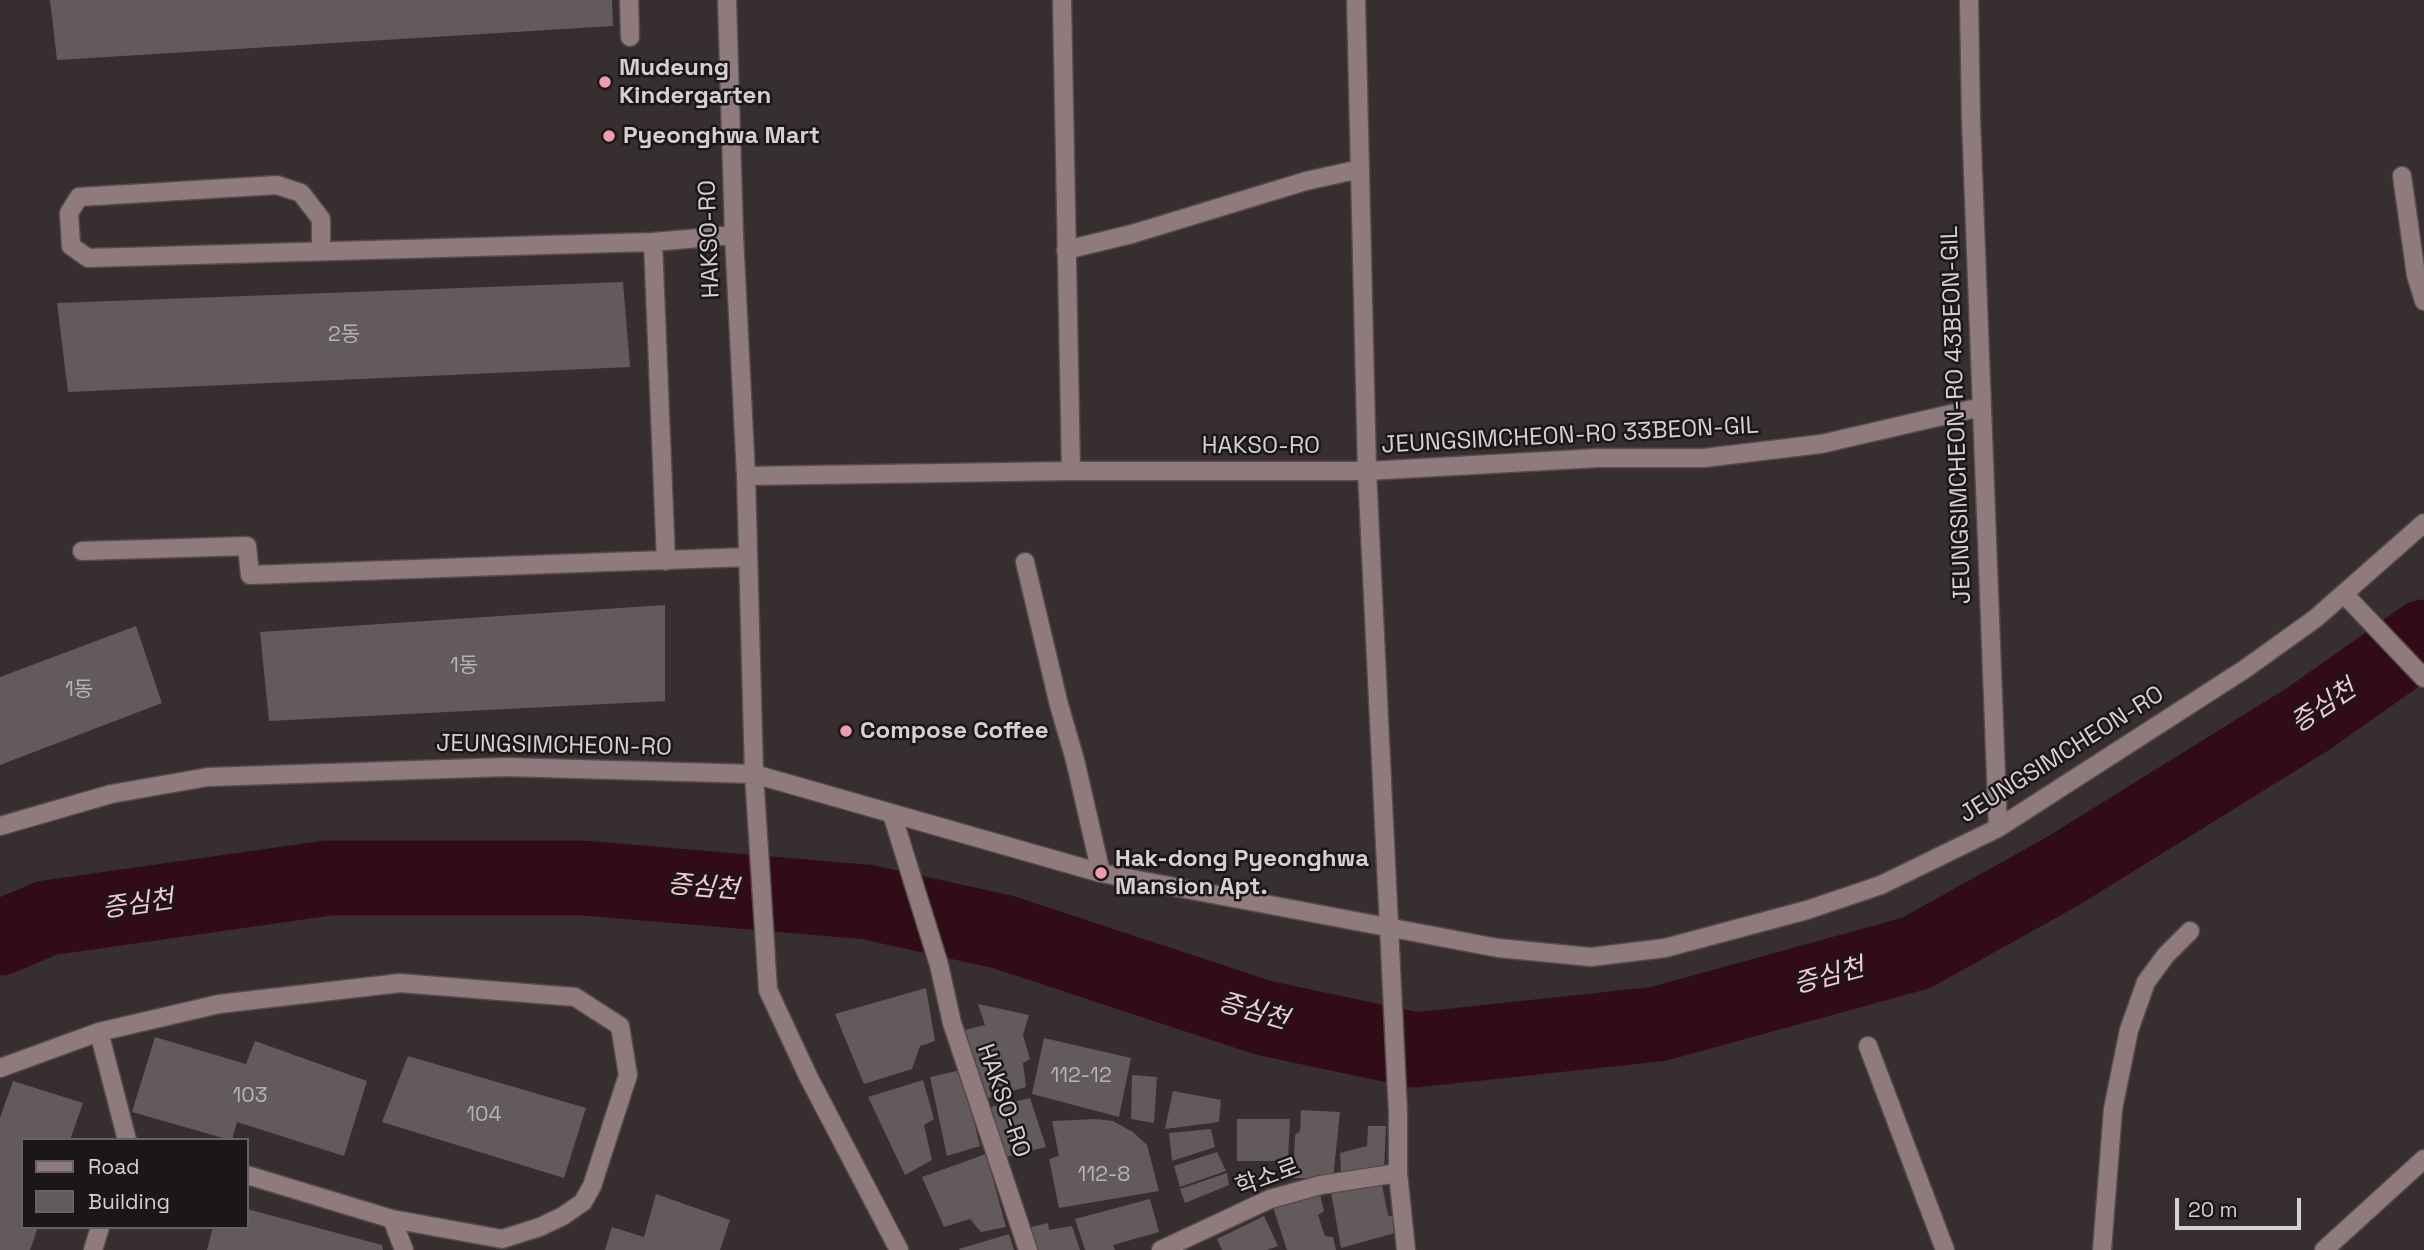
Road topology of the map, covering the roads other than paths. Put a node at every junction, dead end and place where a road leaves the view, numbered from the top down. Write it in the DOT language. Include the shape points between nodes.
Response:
graph roads {
  1 [pos="629,0"];
  2 [pos="727,0"];
  3 [pos="1062,0"];
  4 [pos="1356,0"];
  5 [pos="1969,0"];
  6 [pos="629,37"];
  7 [pos="1360,169"];
  8 [pos="2402,176"];
  9 [pos="734,235"];
  10 [pos="653,242"];
  11 [pos="1066,250"];
  12 [pos="321,251"];
  13 [pos="2424,301"];
  14 [pos="1981,407"];
  15 [pos="1071,471"];
  16 [pos="1367,471"];
  17 [pos="746,477"];
  18 [pos="2424,523"];
  19 [pos="82,551"];
  20 [pos="748,557"];
  21 [pos="666,561"];
  22 [pos="1025,562"];
  23 [pos="2344,594"];
  24 [pos="2424,678"];
  25 [pos="754,774"];
  26 [pos="892,814"];
  27 [pos="0,825"];
  28 [pos="1997,828"];
  29 [pos="1101,873"];
  30 [pos="1389,927"];
  31 [pos="2190,931"];
  32 [pos="99,1032"];
  33 [pos="1868,1046"];
  34 [pos="0,1068"];
  35 [pos="126,1138"];
  36 [pos="2424,1159"];
  37 [pos="1398,1173"];
  38 [pos="248,1175"];
  39 [pos="392,1219"];
  40 [pos="99,1229"];
  41 [pos="93,1250"];
  42 [pos="404,1250"];
  43 [pos="899,1250"];
  44 [pos="1028,1250"];
  45 [pos="1161,1250"];
  46 [pos="1406,1250"];
  47 [pos="1945,1250"];
  48 [pos="2102,1250"];
  49 [pos="2324,1250"];
  1 -- 6 [label="street"];
  2 -- 9 [label="street, HAKSO-RO"];
  3 -- 11 [label="street"];
  4 -- 7 [label="street, JEUNGSIMCHEON-RO 33BEON-GIL"];
  5 -- 14 [label="street, JEUNGSIMCHEON-RO 43BEON-GIL"];
  7 -- 11 [label="street"];
  7 -- 16 [label="street, JEUNGSIMCHEON-RO 33BEON-GIL"];
  8 -- 13 [label="street"];
  9 -- 10 [label="street"];
  9 -- 17 [label="street, HAKSO-RO"];
  10 -- 12 [label="street"];
  10 -- 21 [label="street"];
  11 -- 15 [label="street"];
  12 -- 12 [label="street" via="88,258 71,246 69,213 79,197 277,185 301,193 321,219"];
  14 -- 16 [label="street, JEUNGSIMCHEON-RO 33BEON-GIL" via="1821,443 1704,457 1598,457"];
  14 -- 28 [label="street, JEUNGSIMCHEON-RO 43BEON-GIL"];
  15 -- 16 [label="street, HAKSO-RO"];
  15 -- 17 [label="street, HAKSO-RO"];
  16 -- 30 [label="street, JEUNGSIMCHEON-RO 33BEON-GIL"];
  17 -- 20 [label="street, HAKSO-RO"];
  18 -- 23 [label="street, JEUNGSIMCHEON-RO"];
  19 -- 21 [label="street" via="247,546 250,575"];
  20 -- 21 [label="street"];
  20 -- 25 [label="street, HAKSO-RO"];
  22 -- 29 [label="street"];
  23 -- 24 [label="street"];
  23 -- 28 [label="street, JEUNGSIMCHEON-RO" via="2245,668"];
  25 -- 26 [label="street, JEUNGSIMCHEON-RO"];
  25 -- 27 [label="street, JEUNGSIMCHEON-RO" via="506,767 208,777 111,794"];
  25 -- 43 [label="street, HAKSO-RO" via="768,990"];
  26 -- 29 [label="street, JEUNGSIMCHEON-RO"];
  26 -- 44 [label="street, HAKSO-RO" via="939,965 951,1023"];
  28 -- 30 [label="street, JEUNGSIMCHEON-RO" via="1881,884 1807,910 1665,948 1591,957 1497,948"];
  29 -- 30 [label="street, JEUNGSIMCHEON-RO"];
  30 -- 37 [label="street, JEUNGSIMCHEON-RO 33BEON-GIL"];
  31 -- 48 [label="street" via="2146,982 2129,1030 2113,1109"];
  32 -- 34 [label="street"];
  32 -- 35 [label="street"];
  32 -- 39 [label="street" via="219,1004 400,983 575,997 620,1026 628,1074 583,1202 540,1227 502,1239"];
  33 -- 47 [label="street"];
  36 -- 49 [label="street"];
  37 -- 45 [label="street, 학소로" via="1321,1185 1270,1199"];
  37 -- 46 [label="street, JEUNGSIMCHEON-RO 33BEON-GIL"];
  38 -- 39 [label="street"];
  39 -- 42 [label="street"];
  40 -- 41 [label="street"];
}
